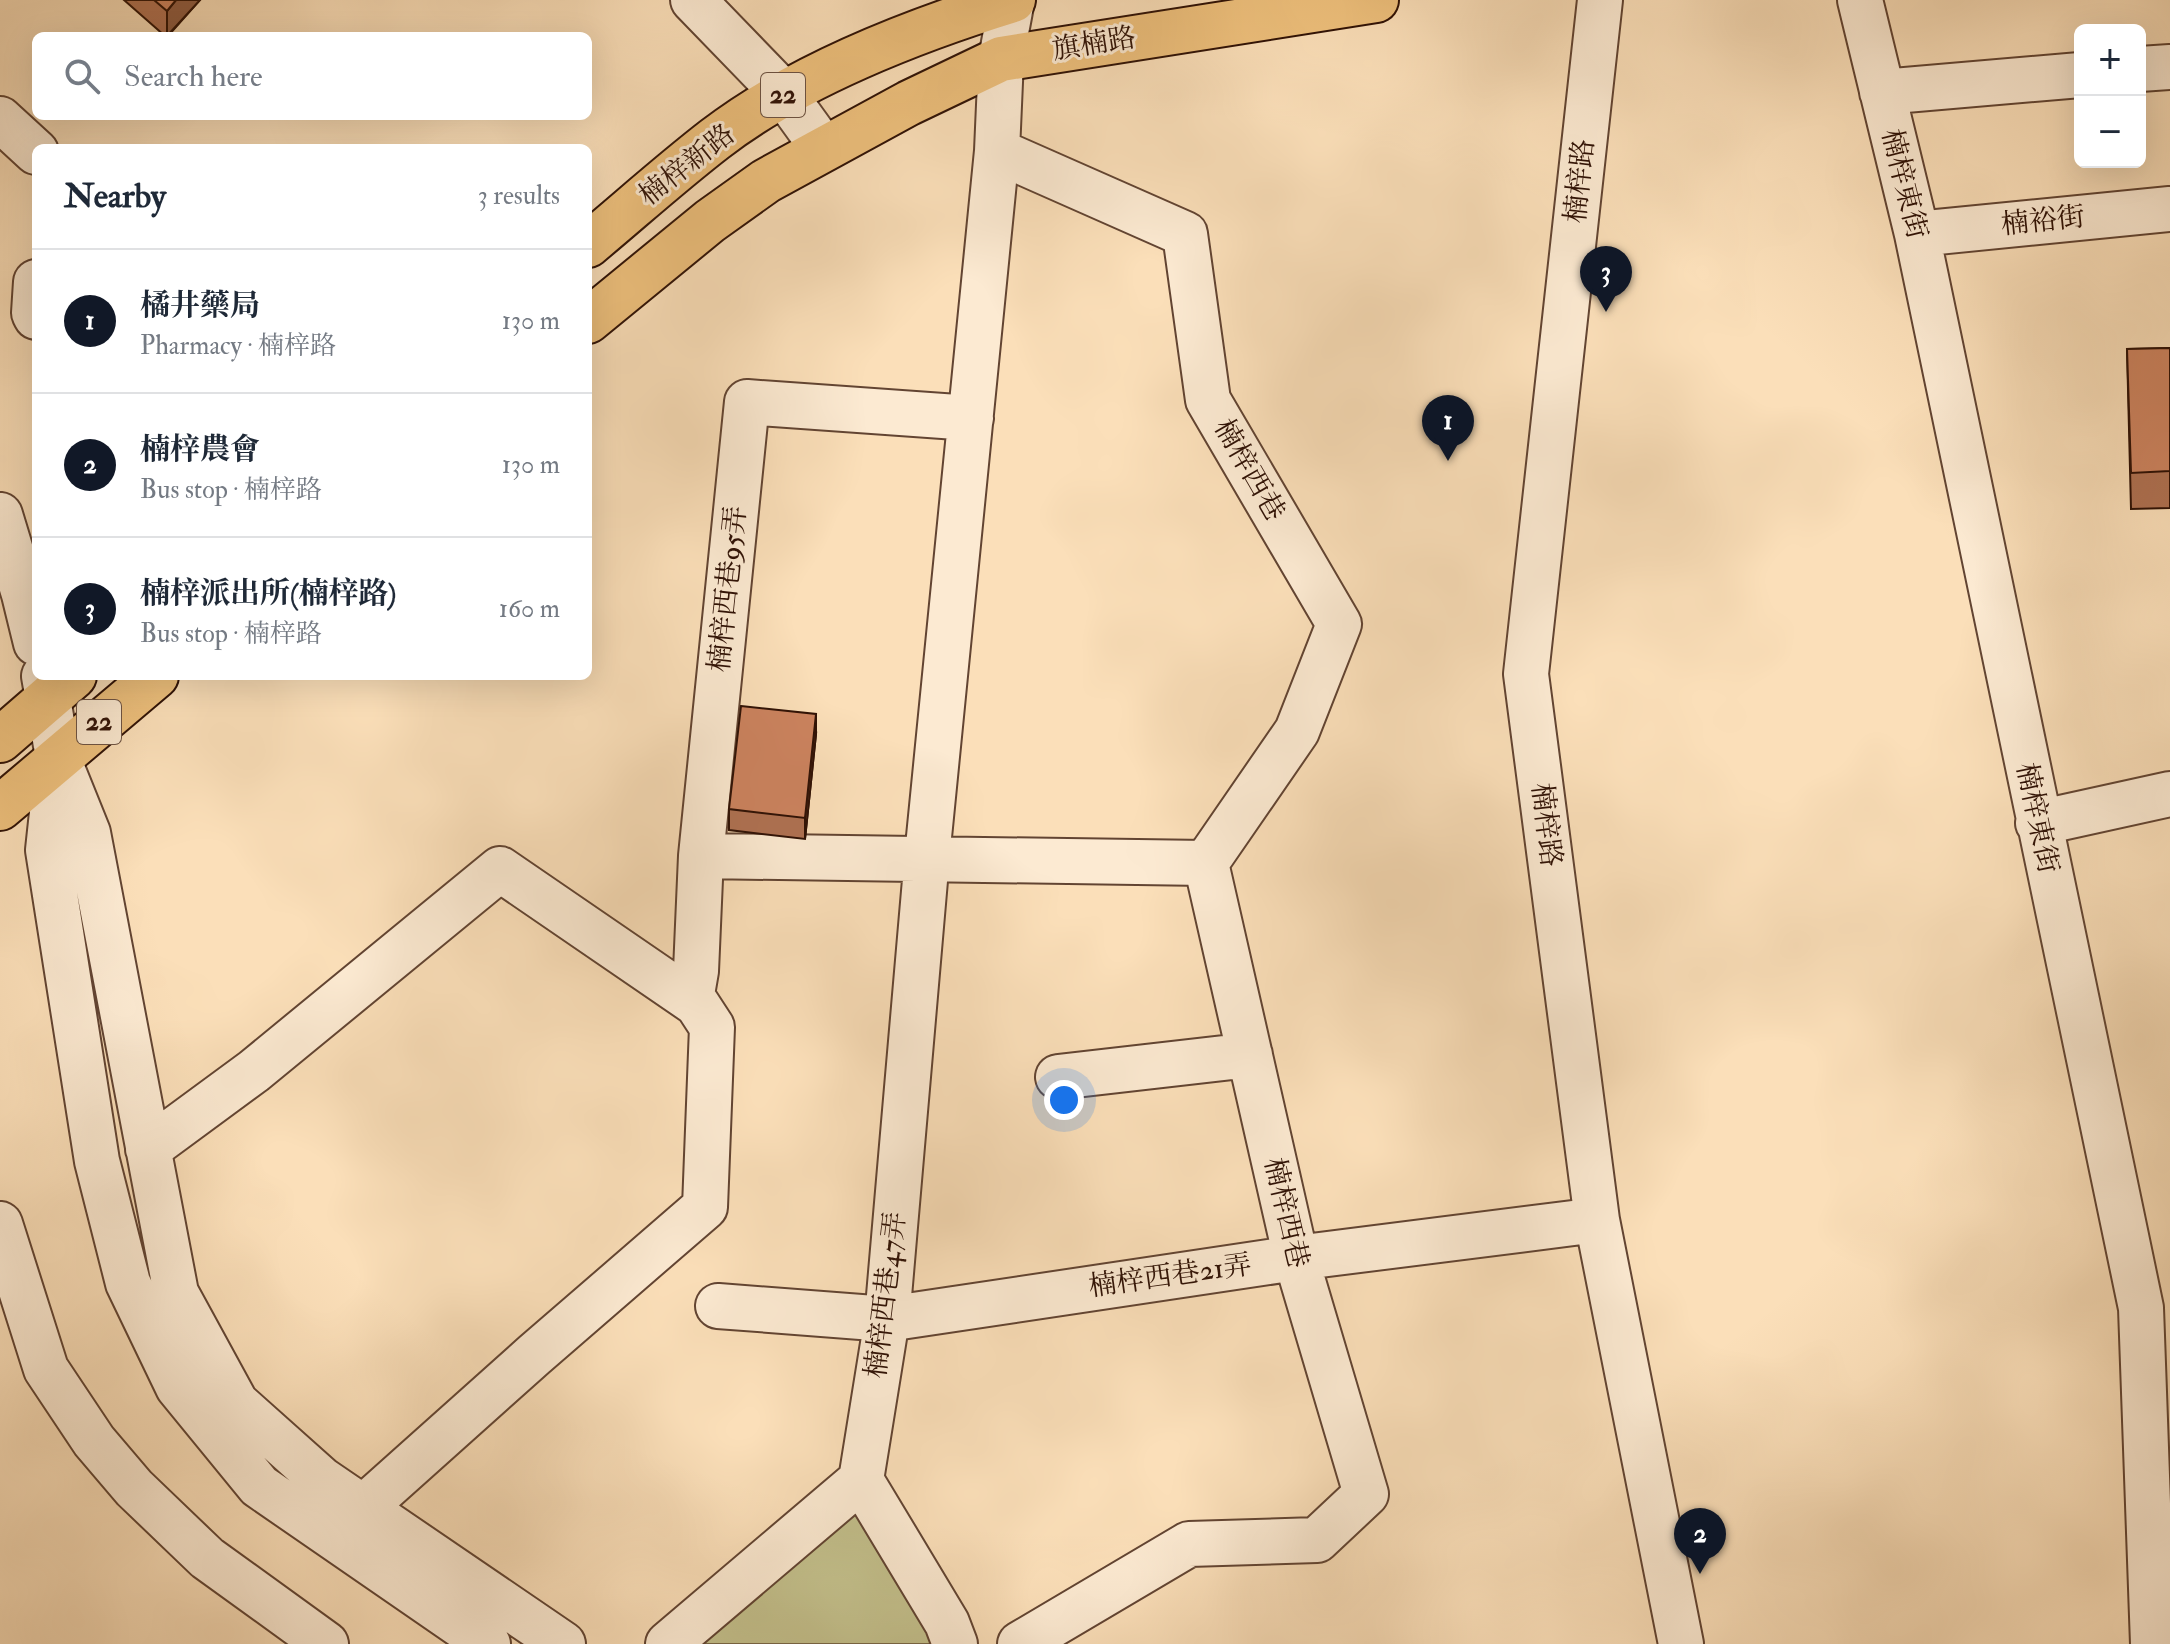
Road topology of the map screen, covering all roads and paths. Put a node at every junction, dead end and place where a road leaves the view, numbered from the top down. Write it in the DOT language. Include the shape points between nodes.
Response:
graph roads {
  1 [pos="693,0"];
  2 [pos="1012,0"];
  3 [pos="1376,0"];
  4 [pos="1600,0"];
  5 [pos="1860,0"];
  6 [pos="1001,59"];
  7 [pos="2170,67"];
  8 [pos="2146,69"];
  9 [pos="2074,76"];
  10 [pos="1882,92"];
  11 [pos="784,94"];
  12 [pos="0,119"];
  13 [pos="32,148"];
  14 [pos="823,148"];
  15 [pos="997,151"];
  16 [pos="2170,209"];
  17 [pos="1917,234"];
  18 [pos="592,242"];
  19 [pos="592,318"];
  20 [pos="971,418"];
  21 [pos="0,515"];
  22 [pos="32,627"];
  23 [pos="151,680"];
  24 [pos="50,690"];
  25 [pos="0,740"];
  26 [pos="50,763"];
  27 [pos="2170,794"];
  28 [pos="0,808"];
  29 [pos="2038,823"];
  30 [pos="701,856"];
  31 [pos="927,857"];
  32 [pos="1206,863"];
  33 [pos="691,1000"];
  34 [pos="1250,1055"];
  35 [pos="1058,1077"];
  36 [pos="148,1149"];
  37 [pos="1597,1220"];
  38 [pos="0,1224"];
  39 [pos="1296,1258"];
  40 [pos="718,1306"];
  41 [pos="2155,1308"];
  42 [pos="887,1319"];
  43 [pos="861,1480"];
  44 [pos="363,1508"];
  45 [pos="326,1644"];
  46 [pos="488,1644"];
  47 [pos="563,1644"];
  48 [pos="668,1644"];
  49 [pos="955,1644"];
  50 [pos="1020,1644"];
  51 [pos="1681,1644"];
  52 [pos="2153,1644"];
  1 -- 11 [label="street"];
  2 -- 6 [label="street"];
  2 -- 11 [label="main road, 楠梓新路 / 22" via="896,42"];
  3 -- 6 [label="main road, 旗楠路 / 22"];
  4 -- 37 [label="street, 楠梓路" via="1526,674"];
  5 -- 10 [label="street, 楠梓東街"];
  6 -- 14 [label="main road, 楠梓新路 / 22"];
  6 -- 15 [label="street"];
  7 -- 8 [label="street"];
  9 -- 10 [label="street"];
  10 -- 17 [label="street, 楠梓東街"];
  11 -- 14 [label="street"];
  11 -- 18 [label="main road, 楠梓新路 / 22" via="716,138"];
  12 -- 13 [label="street"];
  14 -- 19 [label="main road, 楠梓新路 / 22" via="710,221"];
  15 -- 20 [label="street"];
  15 -- 32 [label="street, 楠梓西巷" via="1185,234 1208,400 1339,624 1297,731"];
  16 -- 17 [label="street, 楠裕街"];
  17 -- 29 [label="street, 楠梓東街"];
  20 -- 30 [label="street, 楠梓西巷95弄" via="747,402"];
  20 -- 31 [label="street"];
  21 -- 22 [label="street"];
  23 -- 26 [label="main road, 22"];
  24 -- 25 [label="main road"];
  24 -- 26 [label="street"];
  26 -- 28 [label="main road, 22"];
  26 -- 36 [label="street" via="88,833"];
  26 -- 46 [label="street" via="48,850 97,1161 128,1283 178,1387 259,1486"];
  27 -- 29 [label="street"];
  29 -- 41 [label="street, 楠梓東街"];
  30 -- 31 [label="street"];
  30 -- 33 [label="street, 楠梓西巷95弄"];
  31 -- 32 [label="street"];
  31 -- 42 [label="street, 楠梓西巷47弄"];
  32 -- 34 [label="street, 楠梓西巷"];
  33 -- 36 [label="street" via="500,869 254,1071"];
  33 -- 44 [label="street" via="712,1027 705,1207"];
  34 -- 35 [label="street"];
  34 -- 39 [label="street, 楠梓西巷"];
  36 -- 44 [label="street" via="176,1293 236,1403 321,1479"];
  37 -- 39 [label="street, 楠梓西巷21弄"];
  37 -- 51 [label="street, 楠梓路"];
  38 -- 45 [label="street" via="46,1369 94,1441 207,1558"];
  39 -- 42 [label="street, 楠梓西巷21弄"];
  39 -- 50 [label="street, 楠梓西巷" via="1366,1494 1317,1540 1189,1544"];
  40 -- 42 [label="street, 楠梓西巷21弄"];
  41 -- 52 [label="street, 楠梓東街"];
  42 -- 43 [label="street, 楠梓西巷47弄"];
  43 -- 48 [label="street"];
  43 -- 49 [label="street"];
  44 -- 47 [label="street"];
}
